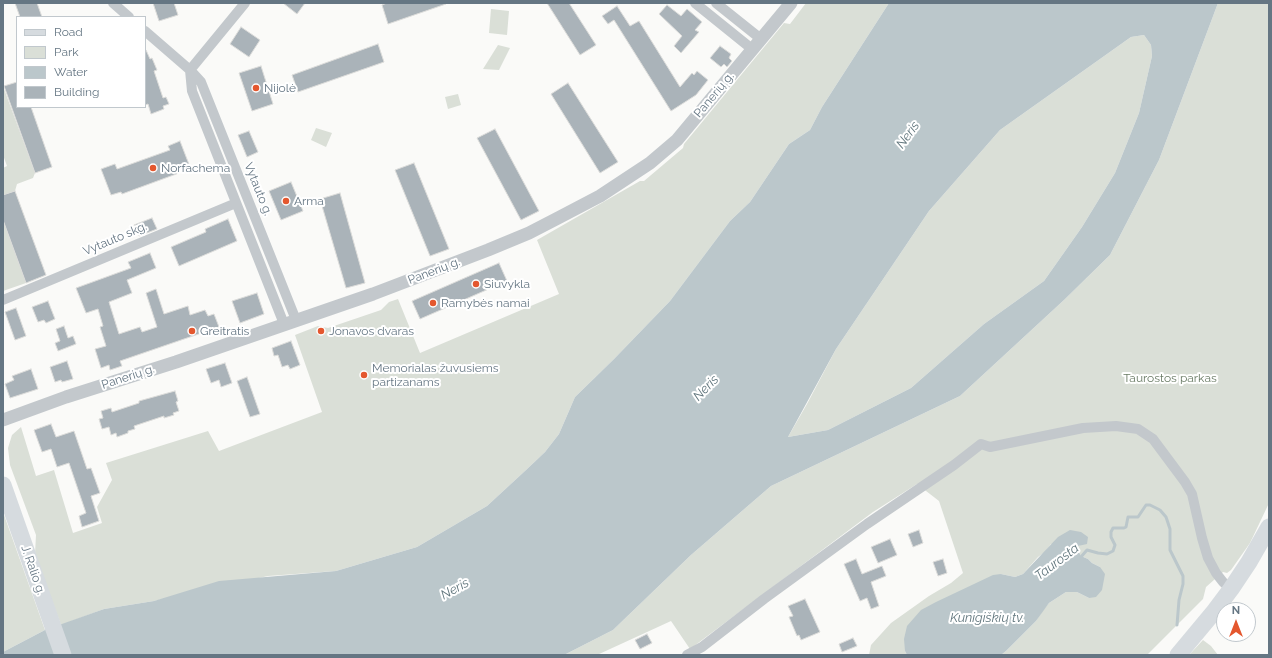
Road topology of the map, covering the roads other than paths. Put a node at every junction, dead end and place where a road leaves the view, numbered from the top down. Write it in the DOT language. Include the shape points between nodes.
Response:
graph roads {
  1 [pos="113,3"];
  2 [pos="245,3"];
  3 [pos="695,3"];
  4 [pos="716,3"];
  5 [pos="791,3"];
  6 [pos="128,16"];
  7 [pos="146,32"];
  8 [pos="757,44"];
  9 [pos="190,70"];
  10 [pos="236,203"];
  11 [pos="3,300"];
  12 [pos="290,322"];
  13 [pos="3,420"];
  14 [pos="3,485"];
  15 [pos="1269,527"];
  16 [pos="1232,589"];
  17 [pos="64,655"];
  18 [pos="687,655"];
  19 [pos="1178,655"];
  1 -- 6 [label="street"];
  2 -- 9 [label="street"];
  3 -- 8 [label="street"];
  4 -- 8 [label="street"];
  5 -- 8 [label="street, Panerių g."];
  7 -- 9 [label="street, Vytauto g."];
  8 -- 12 [label="street, Panerių g." via="677,140 650,163 600,196 529,233 488,250 373,294"];
  9 -- 10 [label="street" via="192,91"];
  9 -- 12 [label="street, Vytauto g." via="201,82"];
  10 -- 11 [label="street, Vytauto skg."];
  10 -- 12 [label="street"];
  12 -- 13 [label="street, Panerių g."];
  14 -- 17 [label="main road, J. Ralio g."];
  15 -- 16 [label="main road"];
  16 -- 18 [label="street" via="1216,573 1208,558 1192,494 1153,439 1138,429 1116,426 1084,428 990,447 981,444 764,599 702,647"];
  16 -- 19 [label="main road"];
}
